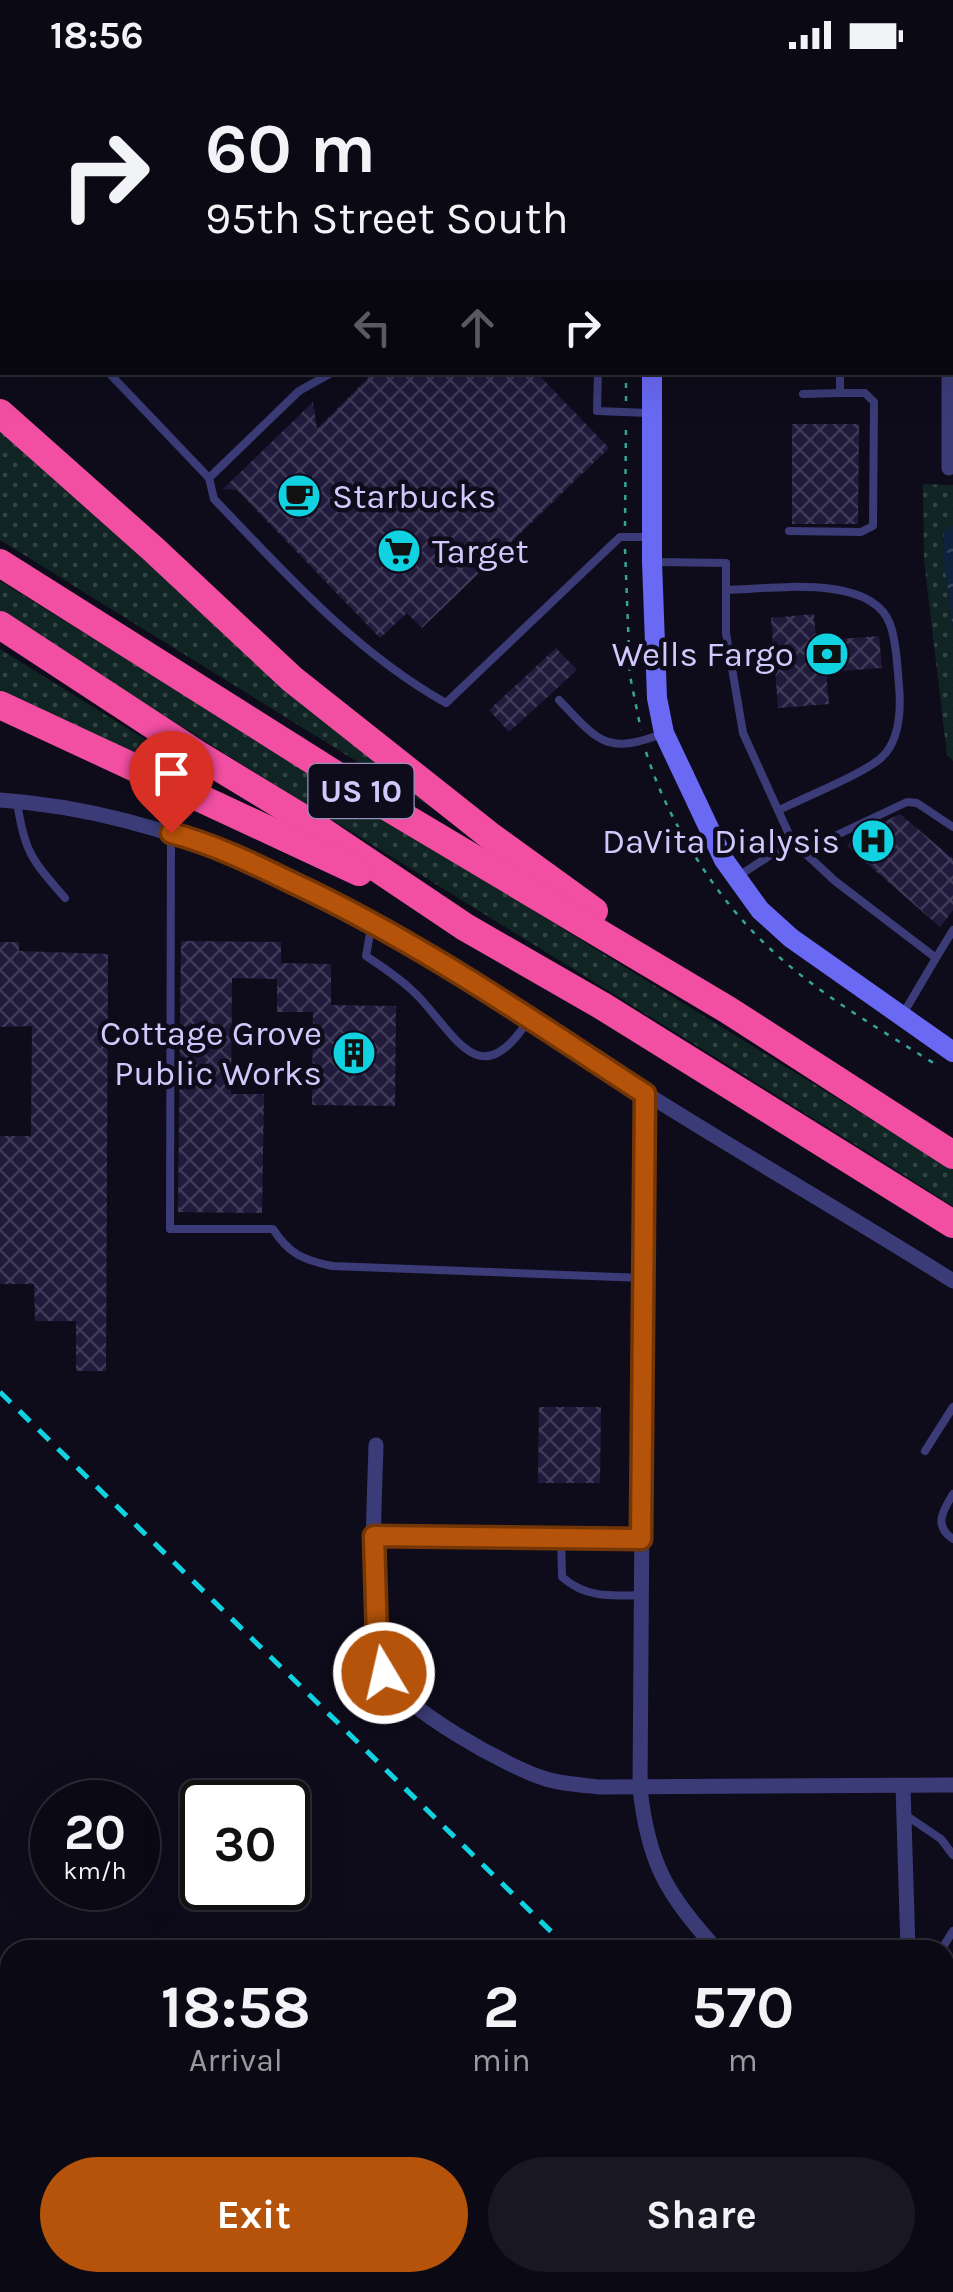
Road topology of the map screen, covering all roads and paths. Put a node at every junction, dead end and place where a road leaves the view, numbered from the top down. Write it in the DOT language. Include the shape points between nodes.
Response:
graph roads {
  1 [pos="111,375"];
  2 [pos="328,375"];
  3 [pos="598,375"];
  4 [pos="626,375"];
  5 [pos="652,375"];
  6 [pos="840,375"];
  7 [pos="949,375"];
  8 [pos="840,393"];
  9 [pos="803,394"];
  10 [pos="626,412"];
  11 [pos="0,413"];
  12 [pos="652,413"];
  13 [pos="949,468"];
  14 [pos="209,478"];
  15 [pos="789,531"];
  16 [pos="625,537"];
  17 [pos="652,537"];
  18 [pos="652,562"];
  19 [pos="0,563"];
  20 [pos="727,590"];
  21 [pos="0,625"];
  22 [pos="559,700"];
  23 [pos="0,705"];
  24 [pos="664,733"];
  25 [pos="643,741"];
  26 [pos="8,800"];
  27 [pos="778,810"];
  28 [pos="953,826"];
  29 [pos="171,833"];
  30 [pos="792,841"];
  31 [pos="803,851"];
  32 [pos="737,878"];
  33 [pos="399,883"];
  34 [pos="65,898"];
  35 [pos="372,922"];
  36 [pos="953,930"];
  37 [pos="936,958"];
  38 [pos="728,1010"];
  39 [pos="902,1016"];
  40 [pos="529,1019"];
  41 [pos="945,1058"];
  42 [pos="645,1094"];
  43 [pos="953,1155"];
  44 [pos="953,1224"];
  45 [pos="644,1278"];
  46 [pos="953,1281"];
  47 [pos="953,1407"];
  48 [pos="376,1445"];
  49 [pos="925,1451"];
  50 [pos="953,1494"];
  51 [pos="374,1536"];
  52 [pos="561,1538"];
  53 [pos="641,1539"];
  54 [pos="953,1539"];
  55 [pos="640,1595"];
  56 [pos="953,1784"];
  57 [pos="903,1786"];
  58 [pos="640,1788"];
  59 [pos="904,1814"];
  60 [pos="953,1855"];
  61 [pos="708,1940"];
  62 [pos="908,1940"];
  1 -- 14 [label="lane"];
  2 -- 14 [label="lane" via="299,391"];
  3 -- 10 [label="lane" via="598,411"];
  4 -- 10 [label="path"];
  5 -- 12 [label="street"];
  6 -- 8 [label="lane"];
  7 -- 13 [label="street"];
  8 -- 9 [label="lane"];
  8 -- 15 [label="lane" via="865,394 874,402 873,526 861,532"];
  10 -- 12 [label="lane"];
  10 -- 16 [label="path"];
  11 -- 38 [label="highway" via="292,679"];
  12 -- 17 [label="street"];
  14 -- 16 [label="lane" via="214,499 316,606 446,703"];
  16 -- 17 [label="lane"];
  16 -- 25 [label="path" via="630,676"];
  17 -- 18 [label="street"];
  18 -- 20 [label="lane" via="726,564"];
  18 -- 24 [label="street"];
  19 -- 38 [label="highway, US 10"];
  20 -- 27 [label="lane" via="728,650 743,734"];
  20 -- 27 [label="lane" via="834,589 876,604 890,624 900,700 893,742 881,758"];
  21 -- 33 [label="highway, US 10"];
  22 -- 25 [label="lane" via="604,742"];
  23 -- 33 [label="highway" via="367,875"];
  24 -- 25 [label="lane"];
  24 -- 32 [label="street"];
  25 -- 41 [label="path" via="668,809 735,916 803,979"];
  26 -- 29 [label="street"];
  26 -- 34 [label="lane" via="30,857"];
  27 -- 30 [label="lane"];
  28 -- 31 [label="lane" via="907,802"];
  29 -- 35 [label="street" via="227,852"];
  29 -- 45 [label="lane" via="170,1228 273,1228 301,1260 332,1266"];
  30 -- 31 [label="lane"];
  30 -- 32 [label="lane"];
  31 -- 37 [label="lane"];
  32 -- 39 [label="street" via="791,938"];
  33 -- 44 [label="highway, US 10"];
  35 -- 40 [label="street"];
  35 -- 40 [label="lane" via="366,956 398,978 468,1052 490,1056 505,1050"];
  36 -- 37 [label="lane"];
  37 -- 39 [label="lane"];
  38 -- 43 [label="highway, US 10"];
  39 -- 41 [label="street"];
  40 -- 42 [label="street"];
  42 -- 45 [label="street"];
  42 -- 46 [label="street"];
  45 -- 53 [label="street"];
  47 -- 49 [label="lane"];
  48 -- 51 [label="street"];
  50 -- 54 [label="lane" via="940,1523"];
  51 -- 52 [label="street"];
  51 -- 58 [label="street" via="377,1639 384,1673 401,1696 485,1750 547,1779"];
  52 -- 53 [label="street"];
  52 -- 55 [label="lane" via="562,1577 572,1586 600,1596"];
  53 -- 55 [label="street"];
  55 -- 58 [label="street"];
  56 -- 57 [label="street"];
  57 -- 58 [label="street"];
  57 -- 59 [label="street"];
  58 -- 61 [label="street" via="645,1832 660,1874"];
  59 -- 60 [label="lane"];
  59 -- 62 [label="street"];
}
